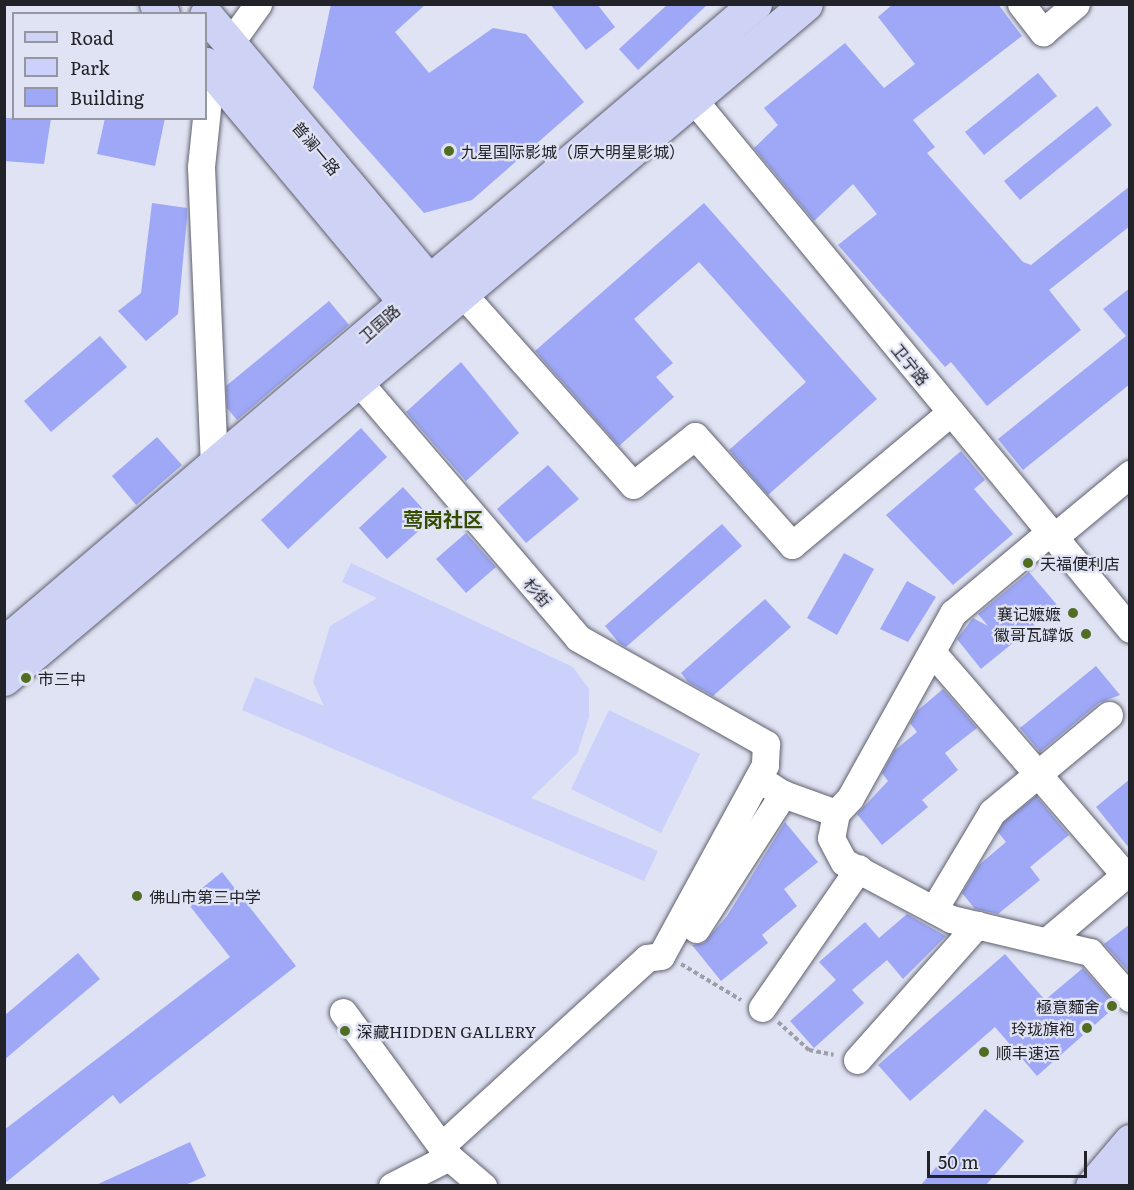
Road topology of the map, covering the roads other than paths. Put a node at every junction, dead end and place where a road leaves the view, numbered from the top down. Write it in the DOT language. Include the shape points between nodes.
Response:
graph roads {
  1 [pos="258,4"];
  2 [pos="754,4"];
  3 [pos="806,4"];
  4 [pos="1021,4"];
  5 [pos="1076,4"];
  6 [pos="207,23"];
  7 [pos="215,59"];
  8 [pos="693,99"];
  9 [pos="428,280"];
  10 [pos="462,293"];
  11 [pos="404,301"];
  12 [pos="435,317"];
  13 [pos="358,381"];
  14 [pos="951,412"];
  15 [pos="214,463"];
  16 [pos="1130,474"];
  17 [pos="1052,534"];
  18 [pos="1130,628"];
  19 [pos="4,643"];
  20 [pos="932,652"];
  21 [pos="4,679"];
  22 [pos="1109,715"];
  23 [pos="1037,773"];
  24 [pos="758,778"];
  25 [pos="783,794"];
  26 [pos="836,813"];
  27 [pos="859,868"];
  28 [pos="1127,873"];
  29 [pos="934,909"];
  30 [pos="977,925"];
  31 [pos="1047,941"];
  32 [pos="669,959"];
  33 [pos="1130,998"];
  34 [pos="762,1008"];
  35 [pos="343,1012"];
  36 [pos="857,1060"];
  37 [pos="1130,1141"];
  38 [pos="445,1151"];
  39 [pos="1130,1181"];
  40 [pos="392,1185"];
  41 [pos="483,1185"];
  42 [pos="1092,1185"];
  43 [pos="1126,1185"];
  1 -- 7 [label="street"];
  2 -- 9 [label="main road, 卫国路"];
  3 -- 8 [label="main road, 卫国路"];
  4 -- 5 [label="street" via="1043,32"];
  6 -- 7 [label="main road, 普澜一路"];
  7 -- 9 [label="main road, 普澜一路"];
  7 -- 11 [label="main road, 普澜一路"];
  7 -- 15 [label="street" via="201,167"];
  8 -- 10 [label="main road, 卫国路"];
  8 -- 14 [label="street, 卫宁路"];
  9 -- 11 [label="main road, 卫国路"];
  9 -- 12 [label="main road"];
  10 -- 12 [label="main road, 卫国路"];
  10 -- 14 [label="street" via="633,485 695,436 792,545"];
  11 -- 12 [label="main road, 普澜一路"];
  11 -- 15 [label="main road, 卫国路"];
  12 -- 13 [label="main road, 卫国路"];
  13 -- 21 [label="main road, 卫国路"];
  13 -- 24 [label="street, 杉街" via="578,638 766,744"];
  14 -- 17 [label="street, 卫宁路"];
  15 -- 19 [label="main road, 卫国路"];
  16 -- 17 [label="street"];
  17 -- 18 [label="street, 卫宁路"];
  17 -- 20 [label="street" via="953,613"];
  20 -- 23 [label="street"];
  20 -- 26 [label="street" via="850,798"];
  22 -- 23 [label="street"];
  23 -- 28 [label="street"];
  23 -- 29 [label="street" via="992,812"];
  24 -- 25 [label="street"];
  24 -- 32 [label="street"];
  25 -- 26 [label="street"];
  25 -- 32 [label="street"];
  26 -- 27 [label="street" via="831,838 844,861"];
  27 -- 29 [label="street"];
  27 -- 34 [label="street"];
  28 -- 31 [label="street"];
  29 -- 30 [label="street"];
  30 -- 31 [label="street"];
  30 -- 36 [label="street"];
  31 -- 33 [label="street" via="1090,952"];
  32 -- 38 [label="street" via="646,958"];
  35 -- 38 [label="street"];
  37 -- 42 [label="main road"];
  38 -- 40 [label="street"];
  38 -- 41 [label="street"];
  39 -- 43 [label="main road"];
}
